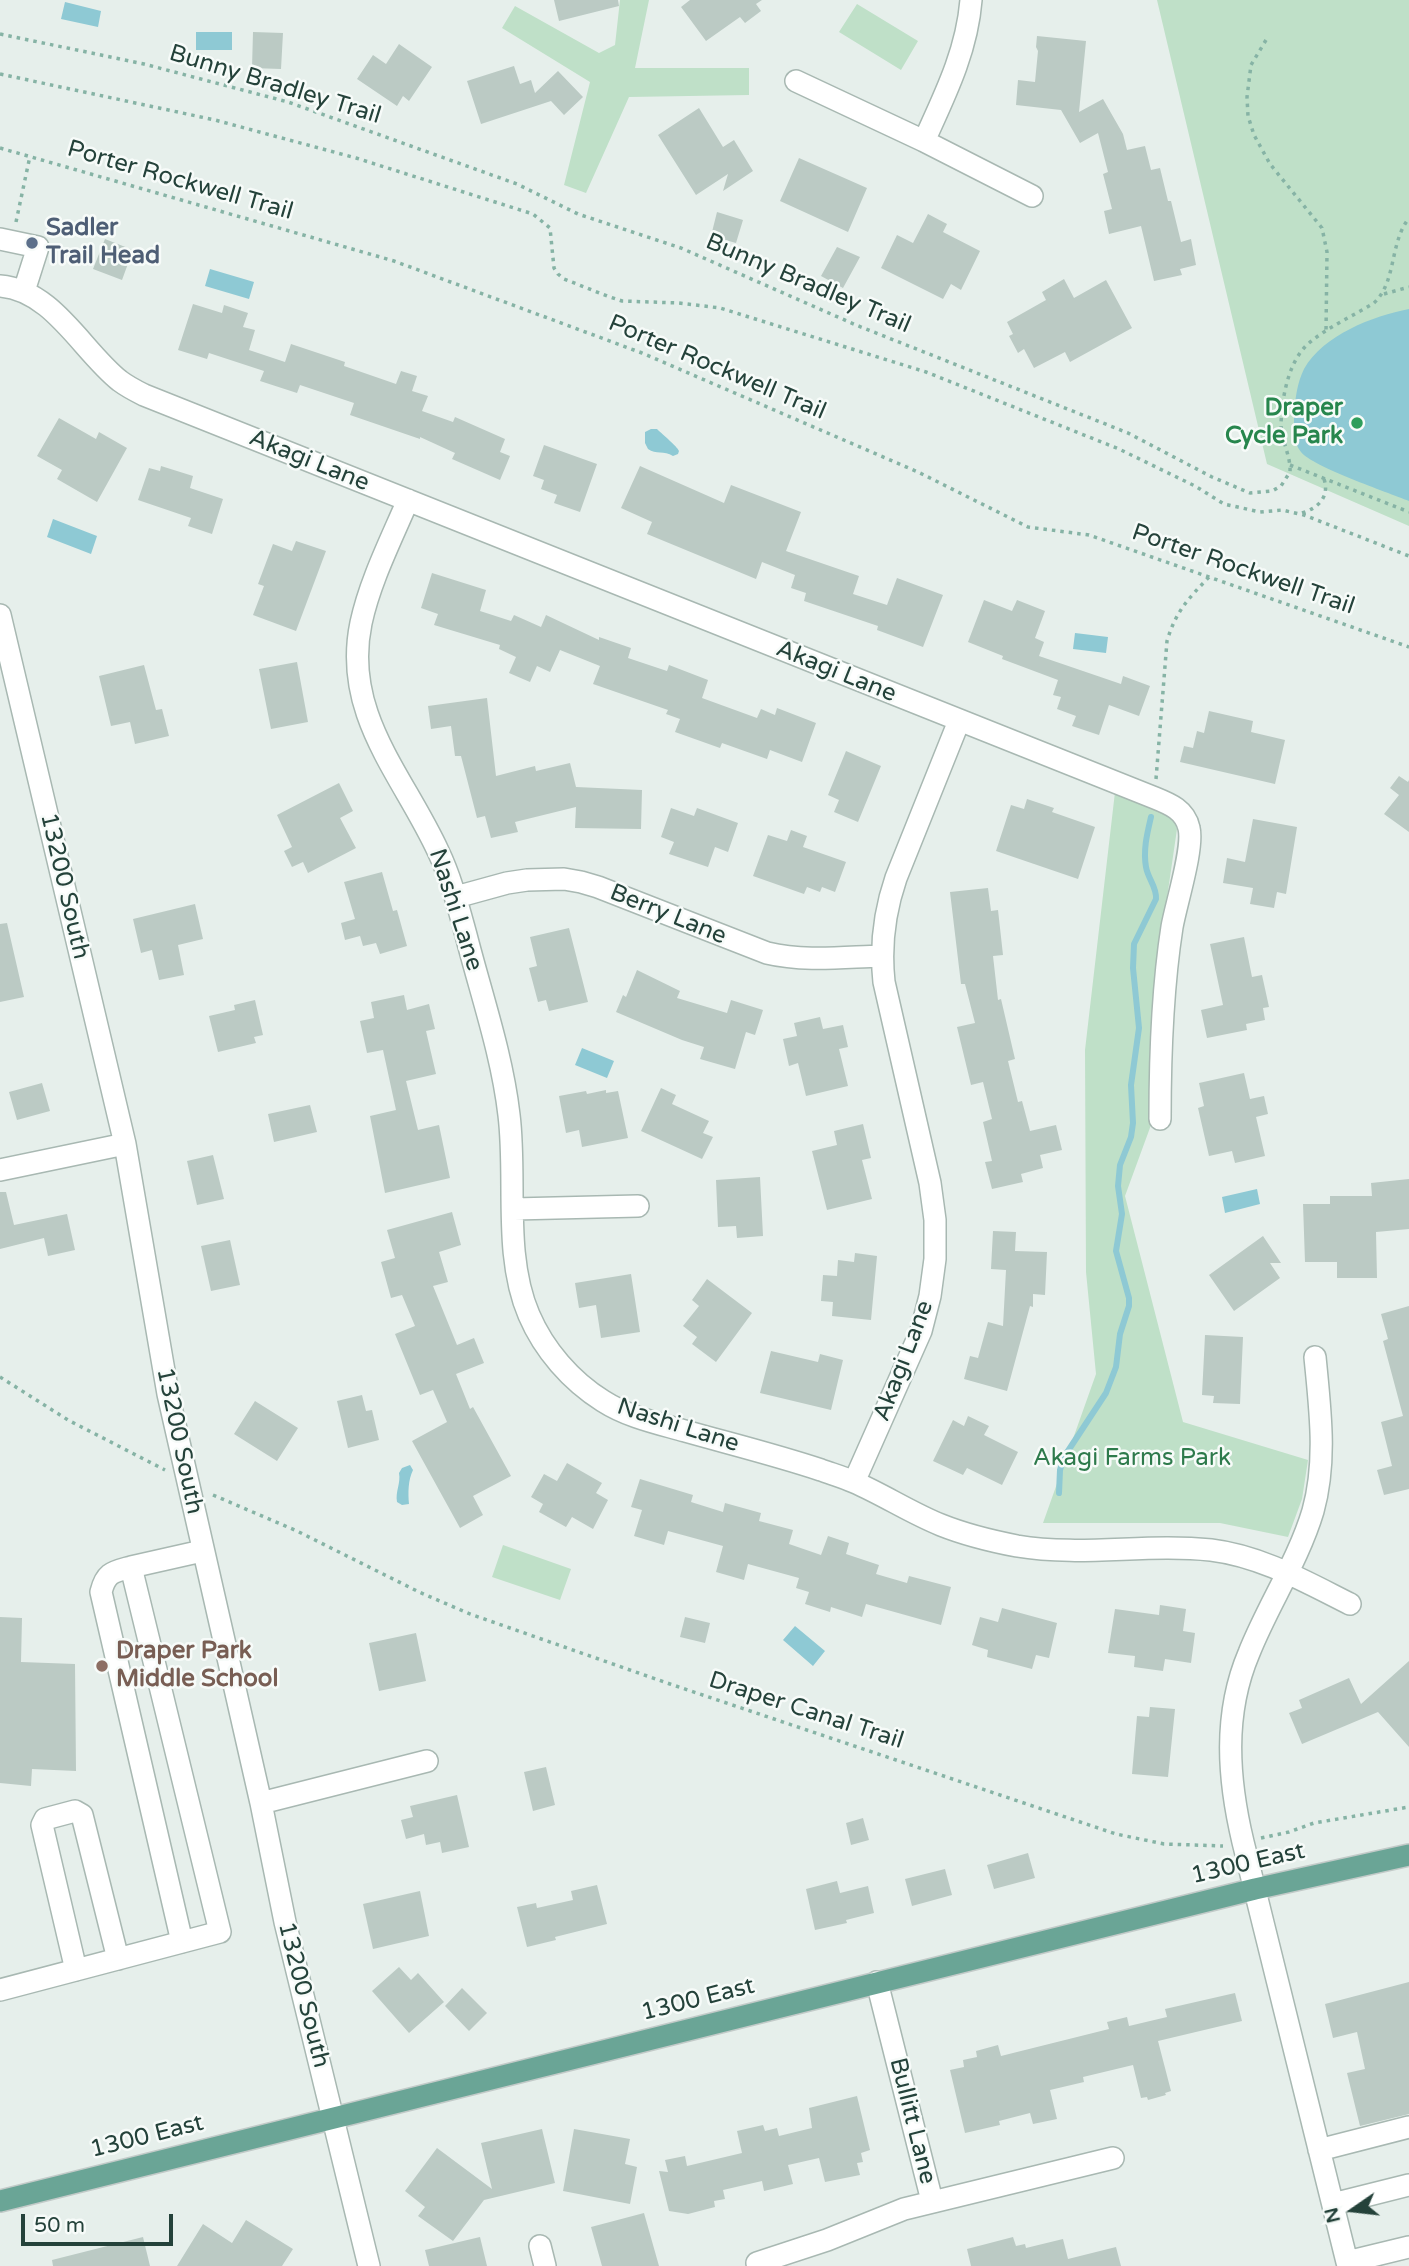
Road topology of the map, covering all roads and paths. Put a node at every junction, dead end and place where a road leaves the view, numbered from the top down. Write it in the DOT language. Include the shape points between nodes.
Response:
graph roads {
  1 [pos="971,0"];
  2 [pos="0,34"];
  3 [pos="1266,40"];
  4 [pos="0,74"];
  5 [pos="796,81"];
  6 [pos="924,141"];
  7 [pos="0,148"];
  8 [pos="30,156"];
  9 [pos="1032,196"];
  10 [pos="1409,218"];
  11 [pos="6,239"];
  12 [pos="0,286"];
  13 [pos="1409,287"];
  14 [pos="24,292"];
  15 [pos="1383,295"];
  16 [pos="1326,332"];
  17 [pos="1290,465"];
  18 [pos="1324,479"];
  19 [pos="408,500"];
  20 [pos="1409,512"];
  21 [pos="1300,514"];
  22 [pos="1409,556"];
  23 [pos="1210,577"];
  24 [pos="0,615"];
  25 [pos="1409,647"];
  26 [pos="960,721"];
  27 [pos="1154,798"];
  28 [pos="456,897"];
  29 [pos="881,956"];
  30 [pos="1160,1119"];
  31 [pos="125,1144"];
  32 [pos="0,1170"];
  33 [pos="638,1206"];
  34 [pos="514,1209"];
  35 [pos="1315,1357"];
  36 [pos="0,1377"];
  37 [pos="157,1466"];
  38 [pos="854,1482"];
  39 [pos="213,1495"];
  40 [pos="202,1551"];
  41 [pos="131,1567"];
  42 [pos="1287,1573"];
  43 [pos="1350,1604"];
  44 [pos="427,1761"];
  45 [pos="261,1803"];
  46 [pos="1409,1807"];
  47 [pos="1243,1842"];
  48 [pos="1409,1856"];
  49 [pos="1255,1889"];
  50 [pos="182,1942"];
  51 [pos="118,1959"];
  52 [pos="76,1970"];
  53 [pos="877,1982"];
  54 [pos="0,1990"];
  55 [pos="333,2119"];
  56 [pos="1409,2127"];
  57 [pos="1319,2150"];
  58 [pos="1112,2158"];
  59 [pos="1409,2185"];
  60 [pos="0,2201"];
  61 [pos="932,2201"];
  62 [pos="1332,2204"];
  63 [pos="1409,2247"];
  64 [pos="757,2263"];
  65 [pos="369,2266"];
  1 -- 6 [label="street" via="955,72"];
  2 -- 17 [label="path, Bunny Bradley Trail" via="144,64 288,102 517,184 578,214 681,248 856,325 1128,433 1250,493 1262,494 1281,486"];
  3 -- 16 [label="path" via="1251,65 1248,116 1270,164 1322,228 1327,252"];
  4 -- 21 [label="path" via="215,120 356,158 533,214 550,228 554,268 564,279 622,301 720,308 849,347 926,372 1119,449 1224,504"];
  5 -- 6 [label="street"];
  6 -- 9 [label="street"];
  7 -- 8 [label="path, Porter Rockwell Trail"];
  8 -- 11 [label="path"];
  8 -- 23 [label="path, Porter Rockwell Trail" via="394,261 642,353 918,472 1028,527 1089,535"];
  10 -- 15 [label="path" via="1397,238"];
  11 -- 14 [label="street" via="38,247"];
  12 -- 14 [label="street, Akagi Lane"];
  13 -- 15 [label="path"];
  14 -- 19 [label="street, Akagi Lane" via="44,304 131,388"];
  15 -- 16 [label="path"];
  16 -- 17 [label="path" via="1308,344 1291,372 1281,425"];
  17 -- 18 [label="path"];
  18 -- 20 [label="path"];
  18 -- 21 [label="path" via="1326,492 1321,502"];
  19 -- 26 [label="street, Akagi Lane"];
  19 -- 28 [label="street, Nashi Lane" via="360,626 359,683 375,737 437,849"];
  21 -- 22 [label="path"];
  23 -- 25 [label="path, Porter Rockwell Trail"];
  23 -- 27 [label="path" via="1180,608 1167,641"];
  24 -- 31 [label="street, 13200 South"];
  26 -- 27 [label="street"];
  26 -- 29 [label="street, Akagi Lane" via="887,903"];
  27 -- 30 [label="street" via="1180,811 1190,834 1163,997"];
  28 -- 29 [label="street, Berry Lane" via="507,883 564,879 598,887 767,953 807,958"];
  28 -- 34 [label="street, Nashi Lane" via="506,1093"];
  29 -- 38 [label="street, Akagi Lane" via="930,1184 935,1259 920,1331"];
  31 -- 32 [label="street"];
  31 -- 40 [label="street, 13200 South" via="168,1394"];
  33 -- 34 [label="street"];
  34 -- 38 [label="street, Nashi Lane" via="516,1268 530,1319 556,1359 589,1391 636,1417"];
  35 -- 42 [label="street" via="1320,1478 1312,1512"];
  36 -- 37 [label="path" via="68,1420"];
  38 -- 42 [label="street, Nashi Lane" via="941,1525 980,1538 1051,1551 1210,1550"];
  39 -- 47 [label="path, Draper Canal Trail" via="470,1614 1061,1817 1164,1844 1226,1846"];
  40 -- 41 [label="street"];
  40 -- 45 [label="street, 13200 South"];
  41 -- 50 [label="street" via="109,1574 101,1592"];
  41 -- 50 [label="street" via="220,1933"];
  42 -- 43 [label="street, Nashi Lane"];
  42 -- 47 [label="street" via="1248,1654 1233,1713 1230,1776"];
  44 -- 45 [label="street"];
  45 -- 55 [label="street, 13200 South"];
  46 -- 47 [label="path, Draper Canal Trail" via="1314,1823"];
  47 -- 49 [label="street"];
  48 -- 49 [label="main road, 1300 East"];
  49 -- 53 [label="main road, 1300 East"];
  49 -- 57 [label="street"];
  50 -- 51 [label="street"];
  51 -- 52 [label="street"];
  51 -- 52 [label="street" via="82,1815 75,1811 46,1819 42,1825"];
  52 -- 54 [label="street"];
  53 -- 55 [label="main road, 1300 East"];
  53 -- 61 [label="street, Bullitt Lane"];
  55 -- 60 [label="main road, 1300 East"];
  55 -- 65 [label="street, 13200 South"];
  56 -- 57 [label="street"];
  57 -- 62 [label="street"];
  58 -- 61 [label="street, Bullitt Lane"];
  59 -- 62 [label="street"];
  61 -- 64 [label="street"];
  62 -- 63 [label="street" via="1347,2262"];
}
